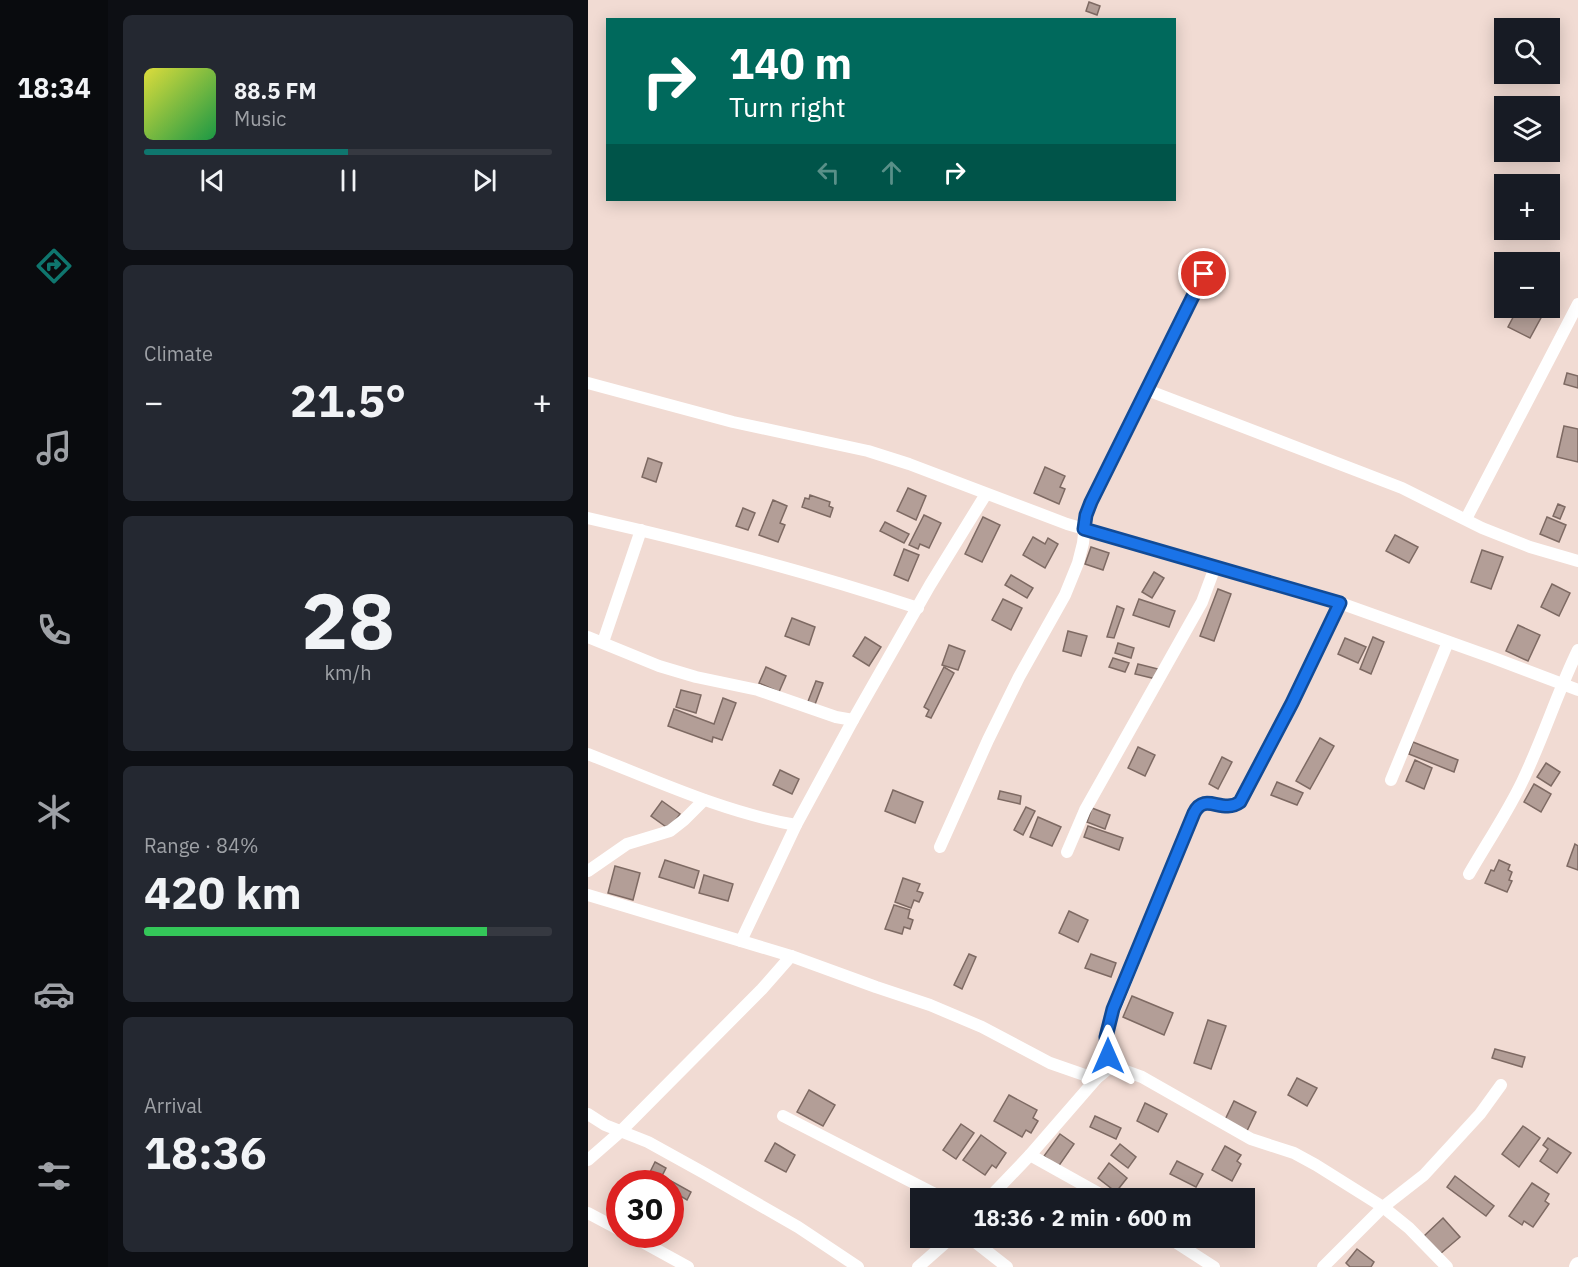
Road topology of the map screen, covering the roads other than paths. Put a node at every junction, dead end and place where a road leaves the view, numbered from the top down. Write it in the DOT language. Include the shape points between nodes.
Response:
graph roads {
  1 [pos="1204,274"];
  2 [pos="1578,304"];
  3 [pos="588,383"];
  4 [pos="1147,390"];
  5 [pos="986,494"];
  6 [pos="588,518"];
  7 [pos="1466,519"];
  8 [pos="1084,529"];
  9 [pos="641,530"];
  10 [pos="1578,561"];
  11 [pos="1215,567"];
  12 [pos="1340,603"];
  13 [pos="918,608"];
  14 [pos="588,637"];
  15 [pos="603,642"];
  16 [pos="1448,642"];
  17 [pos="1578,650"];
  18 [pos="1561,684"];
  19 [pos="1578,690"];
  20 [pos="853,720"];
  21 [pos="588,754"];
  22 [pos="1391,780"];
  23 [pos="704,800"];
  24 [pos="796,825"];
  25 [pos="940,847"];
  26 [pos="1067,852"];
  27 [pos="588,871"];
  28 [pos="1469,874"];
  29 [pos="588,895"];
  30 [pos="741,941"];
  31 [pos="791,956"];
  32 [pos="1114,1069"];
  33 [pos="1096,1078"];
  34 [pos="1501,1086"];
  35 [pos="588,1114"];
  36 [pos="783,1116"];
  37 [pos="620,1132"];
  38 [pos="1030,1155"];
  39 [pos="588,1160"];
  40 [pos="923,1188"];
  41 [pos="999,1188"];
  42 [pos="1089,1188"];
  43 [pos="1383,1207"];
  44 [pos="588,1213"];
  45 [pos="606,1223"];
  46 [pos="653,1248"];
  47 [pos="940,1248"];
  48 [pos="983,1248"];
  49 [pos="1185,1248"];
  50 [pos="688,1267"];
  51 [pos="858,1267"];
  52 [pos="918,1267"];
  53 [pos="1007,1267"];
  54 [pos="1214,1267"];
  55 [pos="1323,1267"];
  56 [pos="1447,1267"];
  1 -- 4 [label="street"];
  2 -- 7 [label="street"];
  3 -- 5 [label="street" via="868,452"];
  4 -- 7 [label="street" via="1402,488"];
  4 -- 8 [label="street" via="1091,502"];
  5 -- 8 [label="street"];
  5 -- 13 [label="street"];
  6 -- 9 [label="street"];
  7 -- 10 [label="street" via="1530,547"];
  8 -- 11 [label="street"];
  8 -- 25 [label="street" via="1078,563 1065,595 993,729"];
  9 -- 13 [label="street" via="827,578"];
  9 -- 15 [label="street"];
  11 -- 12 [label="street"];
  11 -- 26 [label="street" via="1202,602 1085,810"];
  12 -- 16 [label="street"];
  12 -- 32 [label="street" via="1240,802 1228,807 1204,803 1194,813 1108,1024 1108,1056"];
  13 -- 20 [label="street"];
  14 -- 15 [label="street"];
  15 -- 20 [label="street" via="659,666 758,690"];
  16 -- 18 [label="street"];
  16 -- 22 [label="street"];
  17 -- 18 [label="street"];
  18 -- 19 [label="street"];
  18 -- 28 [label="street" via="1521,785"];
  20 -- 24 [label="street"];
  21 -- 23 [label="street"];
  23 -- 24 [label="street"];
  23 -- 27 [label="street" via="670,831 627,844"];
  24 -- 30 [label="street"];
  29 -- 30 [label="street"];
  30 -- 31 [label="street"];
  31 -- 33 [label="street" via="930,1005 1050,1063"];
  31 -- 37 [label="street"];
  32 -- 33 [label="street"];
  32 -- 43 [label="street" via="1142,1077 1251,1139 1294,1153"];
  33 -- 38 [label="street"];
  34 -- 43 [label="street" via="1424,1175"];
  35 -- 37 [label="street"];
  36 -- 40 [label="street"];
  37 -- 39 [label="street"];
  37 -- 51 [label="street" via="648,1142 725,1185"];
  38 -- 41 [label="street"];
  38 -- 42 [label="street"];
  43 -- 55 [label="street"];
  43 -- 56 [label="street"];
  44 -- 45 [label="street"];
  46 -- 50 [label="street"];
  47 -- 52 [label="street"];
  48 -- 53 [label="street"];
  49 -- 54 [label="street"];
}
